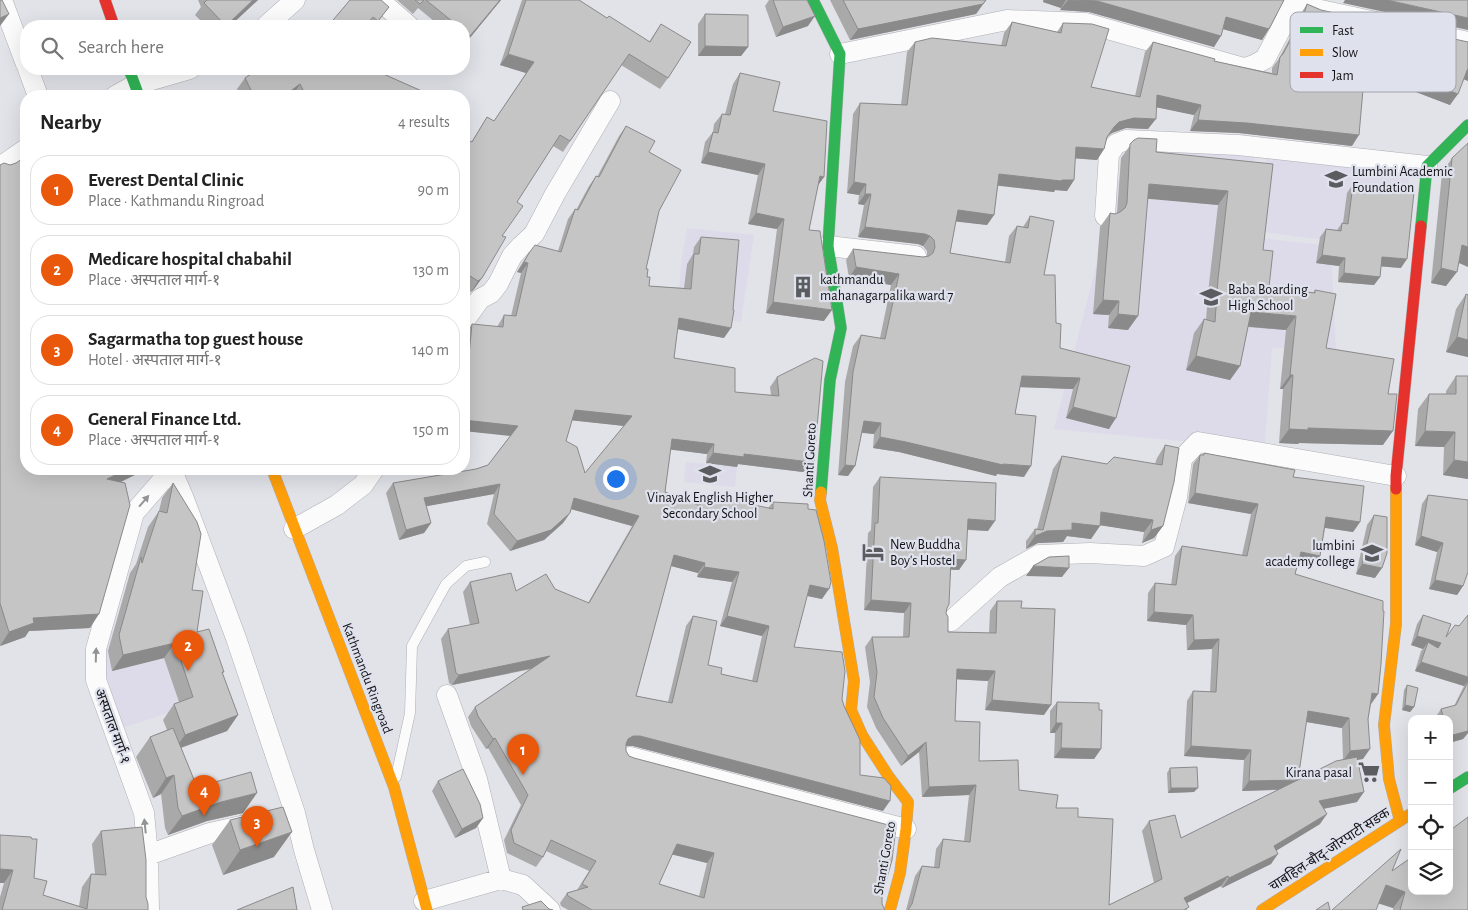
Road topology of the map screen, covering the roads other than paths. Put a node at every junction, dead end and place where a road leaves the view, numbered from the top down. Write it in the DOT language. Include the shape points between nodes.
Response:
graph roads {
  1 [pos="2,0"];
  2 [pos="105,0"];
  3 [pos="295,0"];
  4 [pos="379,0"];
  5 [pos="813,0"];
  6 [pos="1329,12"];
  7 [pos="112,20"];
  8 [pos="273,20"];
  9 [pos="402,20"];
  10 [pos="20,48"];
  11 [pos="840,54"];
  12 [pos="30,75"];
  13 [pos="166,75"];
  14 [pos="134,83"];
  15 [pos="36,90"];
  16 [pos="610,101"];
  17 [pos="1468,124"];
  18 [pos="20,153"];
  19 [pos="1427,166"];
  20 [pos="0,167"];
  21 [pos="1104,216"];
  22 [pos="828,246"];
  23 [pos="916,256"];
  24 [pos="470,313"];
  25 [pos="167,475"];
  26 [pos="174,475"];
  27 [pos="274,475"];
  28 [pos="370,475"];
  29 [pos="1396,476"];
  30 [pos="294,529"];
  31 [pos="485,562"];
  32 [pos="951,621"];
  33 [pos="447,695"];
  34 [pos="630,757"];
  35 [pos="1468,777"];
  36 [pos="1453,786"];
  37 [pos="394,787"];
  38 [pos="1408,816"];
  39 [pos="280,817"];
  40 [pos="1400,821"];
  41 [pos="906,829"];
  42 [pos="148,855"];
  43 [pos="502,879"];
  44 [pos="426,908"];
  45 [pos="149,910"];
  46 [pos="322,910"];
  47 [pos="550,910"];
  48 [pos="890,910"];
  49 [pos="1262,910"];
  1 -- 10 [label="street"];
  2 -- 7 [label="main road"];
  3 -- 8 [label="street"];
  4 -- 9 [label="street"];
  5 -- 11 [label="main road"];
  6 -- 11 [label="street" via="1298,1 1290,6 1265,59 1244,68 1086,23 1007,20"];
  11 -- 22 [label="main road, Shanti Goreto"];
  12 -- 15 [label="street"];
  13 -- 14 [label="street"];
  16 -- 24 [label="street" via="534,234 517,251 490,293 480,299"];
  17 -- 19 [label="main road"];
  18 -- 20 [label="street"];
  19 -- 21 [label="street" via="1238,146 1126,140 1116,144 1109,154"];
  19 -- 29 [label="main road"];
  22 -- 23 [label="street"];
  22 -- 41 [label="main road, Shanti Goreto" via="841,328 830,380 820,500 832,548 854,681 851,710 862,735 908,802"];
  42 -- 25 [label="street, अस्पताल मार्ग-१, one-way" via="144,813 96,680 96,649 134,513"];
  26 -- 39 [label="street" via="236,638"];
  27 -- 30 [label="main road, Kathmandu Ringroad"];
  28 -- 30 [label="street" via="364,485 337,505"];
  29 -- 32 [label="street" via="1198,442 1182,459 1177,497 1164,547 1144,556 1039,555 1000,577"];
  29 -- 40 [label="main road" via="1396,624 1384,725 1389,779"];
  30 -- 37 [label="main road, Kathmandu Ringroad"];
  31 -- 37 [label="lane" via="466,566 446,584 412,646 410,713"];
  33 -- 43 [label="street" via="477,779"];
  34 -- 41 [label="street"];
  35 -- 36 [label="main road"];
  37 -- 44 [label="main road, Kathmandu Ringroad"];
  38 -- 40 [label="main road, चाबहिल-बौद्-जोरपाटी सडक"];
  39 -- 42 [label="street" via="210,833"];
  39 -- 46 [label="street" via="304,850"];
  40 -- 49 [label="main road, चाबहिल-बौद्-जोरपाटी सडक"];
  41 -- 48 [label="main road, Shanti Goreto" via="900,874"];
  42 -- 45 [label="street, अस्पताल मार्ग-१"];
  43 -- 44 [label="street"];
  43 -- 47 [label="street" via="523,885"];
}
